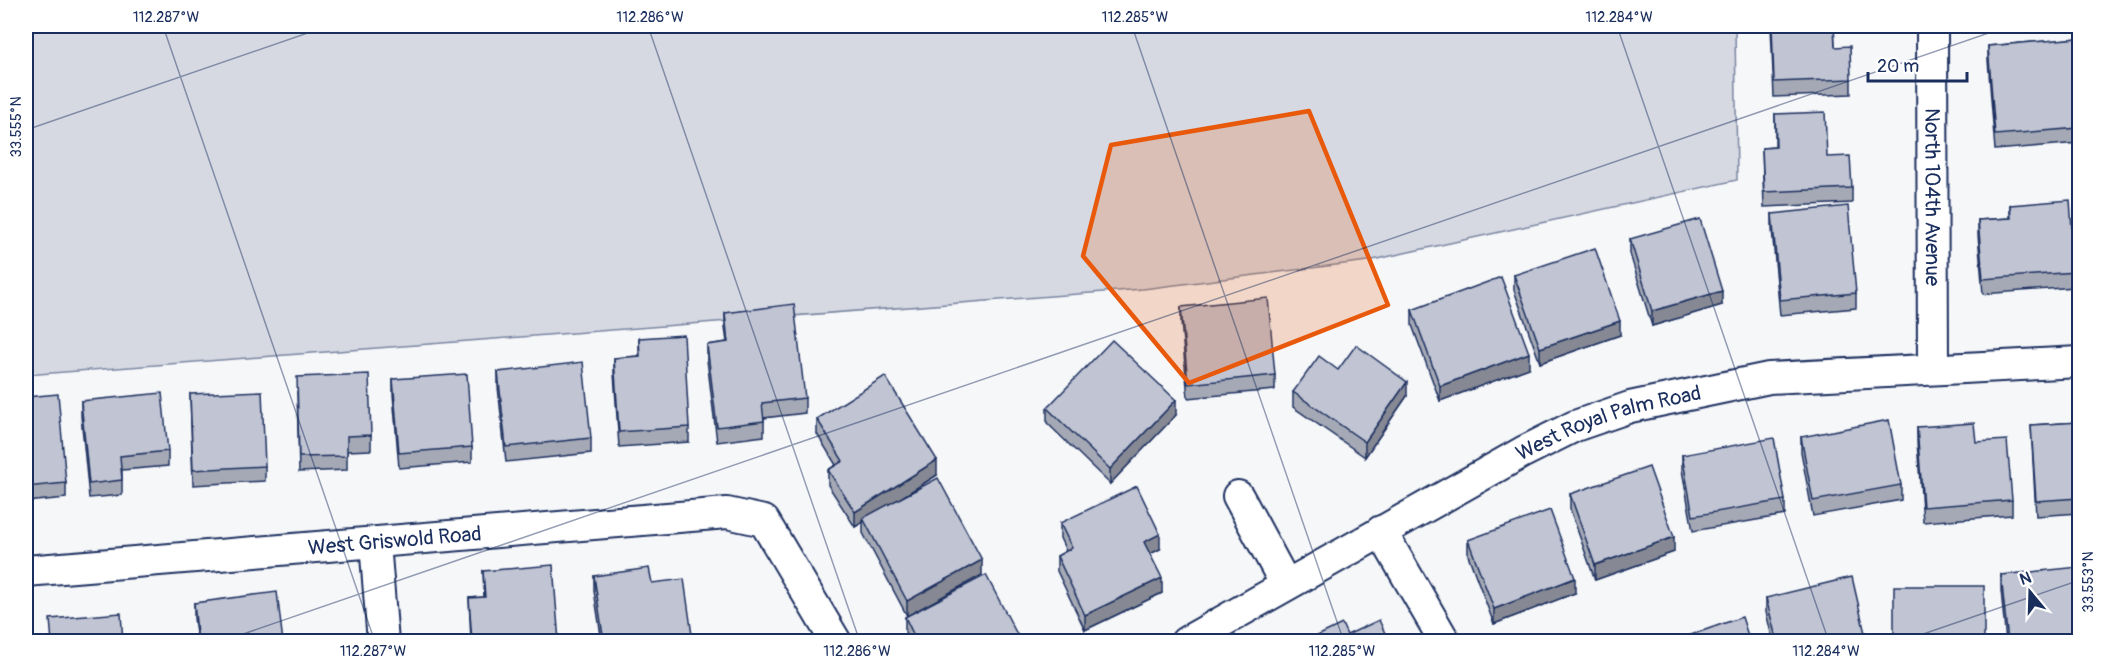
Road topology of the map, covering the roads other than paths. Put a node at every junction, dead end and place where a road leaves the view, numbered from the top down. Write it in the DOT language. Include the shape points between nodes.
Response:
graph roads {
  1 [pos="1932,26"];
  2 [pos="2079,362"];
  3 [pos="1933,369"];
  4 [pos="1238,496"];
  5 [pos="1381,531"];
  6 [pos="375,543"];
  7 [pos="26,571"];
  8 [pos="1286,585"];
  9 [pos="383,642"];
  10 [pos="836,642"];
  11 [pos="1186,642"];
  12 [pos="1444,642"];
  1 -- 3 [label="street, North 104th Avenue"];
  2 -- 3 [label="street, West Royal Palm Road"];
  3 -- 5 [label="street, West Royal Palm Road" via="1769,378 1630,407 1575,426"];
  4 -- 8 [label="street"];
  5 -- 8 [label="street, West Royal Palm Road"];
  5 -- 12 [label="street"];
  6 -- 7 [label="street, West Griswold Road"];
  6 -- 9 [label="street"];
  6 -- 10 [label="street, West Griswold Road" via="727,513 764,521"];
  8 -- 11 [label="street, West Royal Palm Road"];
}
